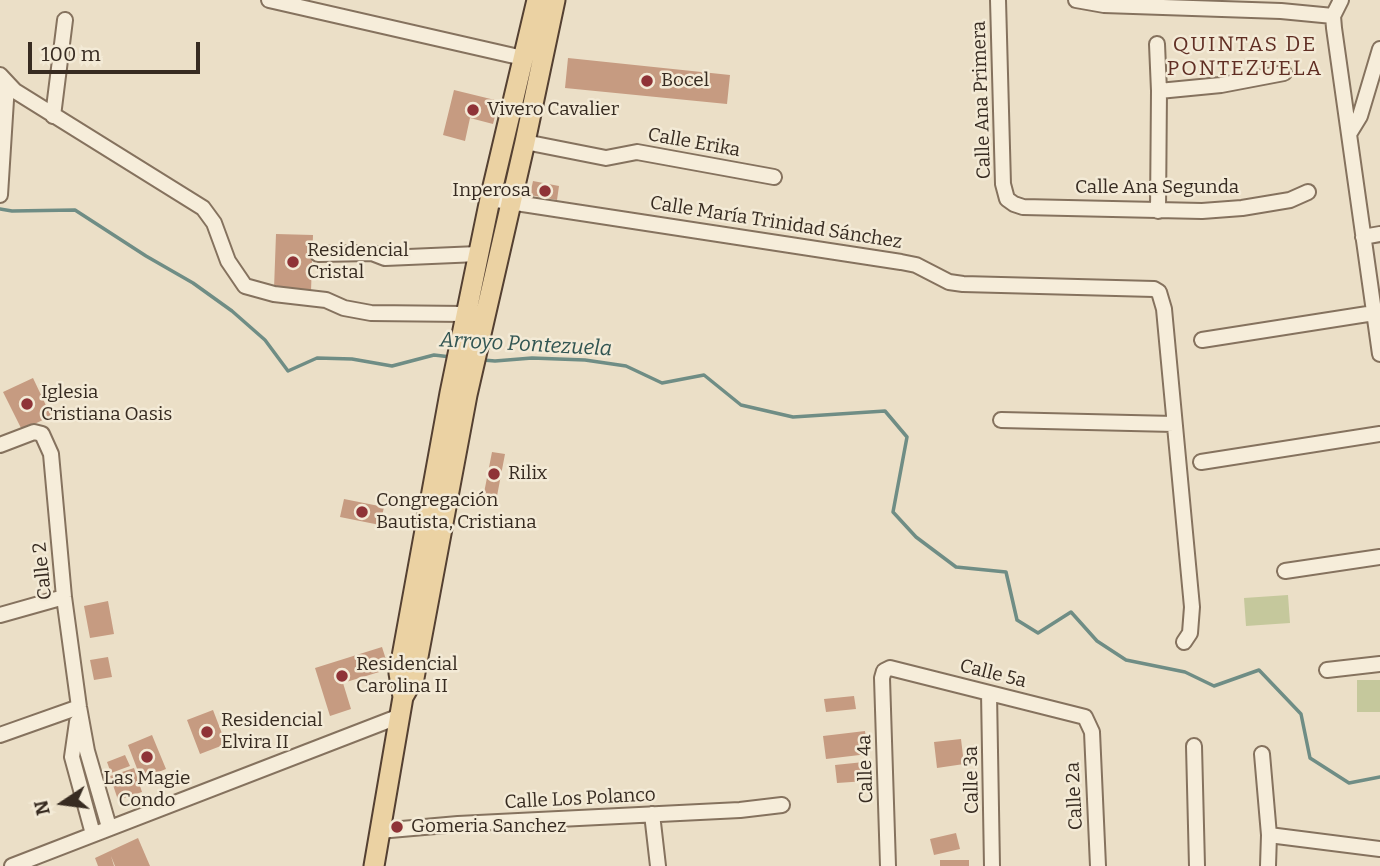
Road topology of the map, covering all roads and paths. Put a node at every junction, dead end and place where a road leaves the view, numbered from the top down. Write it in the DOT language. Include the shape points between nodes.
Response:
graph roads {
  1 [pos="269,0"];
  2 [pos="540,0"];
  3 [pos="998,0"];
  4 [pos="1076,0"];
  5 [pos="1341,0"];
  6 [pos="1333,16"];
  7 [pos="65,20"];
  8 [pos="1157,44"];
  9 [pos="1380,49"];
  10 [pos="523,58"];
  11 [pos="1284,73"];
  12 [pos="3,80"];
  13 [pos="1159,91"];
  14 [pos="53,116"];
  15 [pos="1349,134"];
  16 [pos="525,142"];
  17 [pos="774,177"];
  18 [pos="1308,192"];
  19 [pos="0,195"];
  20 [pos="490,199"];
  21 [pos="1007,199"];
  22 [pos="510,203"];
  23 [pos="1158,211"];
  24 [pos="1380,234"];
  25 [pos="1363,237"];
  26 [pos="318,254"];
  27 [pos="478,254"];
  28 [pos="1374,313"];
  29 [pos="465,319"];
  30 [pos="1202,340"];
  31 [pos="1380,354"];
  32 [pos="458,394"];
  33 [pos="1001,421"];
  34 [pos="1174,424"];
  35 [pos="1380,434"];
  36 [pos="0,445"];
  37 [pos="1202,462"];
  38 [pos="1380,557"];
  39 [pos="1285,571"];
  40 [pos="64,597"];
  41 [pos="0,615"];
  42 [pos="1184,642"];
  43 [pos="1380,664"];
  44 [pos="1327,670"];
  45 [pos="884,671"];
  46 [pos="989,693"];
  47 [pos="402,706"];
  48 [pos="79,707"];
  49 [pos="1089,724"];
  50 [pos="0,735"];
  51 [pos="1194,746"];
  52 [pos="1262,754"];
  53 [pos="782,805"];
  54 [pos="652,814"];
  55 [pos="109,827"];
  56 [pos="379,831"];
  57 [pos="93,834"];
  58 [pos="1269,835"];
  59 [pos="1380,849"];
  60 [pos="369,864"];
  61 [pos="12,866"];
  62 [pos="658,866"];
  63 [pos="888,866"];
  64 [pos="992,866"];
  65 [pos="1098,866"];
  66 [pos="1198,866"];
  67 [pos="1268,866"];
  1 -- 10 [label="street"];
  2 -- 10 [label="main road"];
  2 -- 16 [label="main road"];
  3 -- 21 [label="street, Calle Ana Primera"];
  4 -- 6 [label="street"];
  5 -- 6 [label="street"];
  6 -- 15 [label="street"];
  7 -- 14 [label="street"];
  8 -- 13 [label="street"];
  9 -- 15 [label="street" via="1360,116"];
  10 -- 20 [label="main road"];
  11 -- 13 [label="street"];
  12 -- 14 [label="street"];
  12 -- 19 [label="street"];
  13 -- 23 [label="street"];
  14 -- 29 [label="street" via="203,208 245,286 326,300 344,309"];
  15 -- 25 [label="street"];
  16 -- 17 [label="street, Calle Erika" via="606,158 637,152"];
  16 -- 22 [label="main road"];
  18 -- 23 [label="street, Calle Ana Segunda" via="1290,200 1242,208"];
  20 -- 22 [label="street, Calle María Trinidad Sánchez"];
  20 -- 27 [label="main road"];
  21 -- 23 [label="street, Calle Ana Segunda" via="1023,206"];
  22 -- 32 [label="main road" via="484,327"];
  22 -- 34 [label="street, Calle María Trinidad Sánchez" via="901,262 963,284 1154,289 1164,309"];
  24 -- 25 [label="street"];
  25 -- 28 [label="street"];
  26 -- 27 [label="street"];
  27 -- 29 [label="main road"];
  28 -- 30 [label="street"];
  28 -- 31 [label="street"];
  29 -- 32 [label="main road"];
  32 -- 47 [label="main road" via="399,673"];
  33 -- 34 [label="street"];
  34 -- 42 [label="street, Calle María Trinidad Sánchez" via="1192,607 1190,633"];
  35 -- 37 [label="street"];
  36 -- 40 [label="street, Calle 2" via="34,432 42,434 51,454"];
  38 -- 39 [label="street"];
  40 -- 41 [label="street"];
  40 -- 48 [label="street, Calle 2"];
  43 -- 44 [label="street"];
  45 -- 46 [label="street, Calle 5a" via="890,668"];
  45 -- 63 [label="street, Calle 4a"];
  46 -- 49 [label="street, Calle 5a" via="1085,717"];
  46 -- 64 [label="street, Calle 3a"];
  47 -- 55 [label="street"];
  47 -- 56 [label="main road"];
  48 -- 50 [label="street"];
  48 -- 55 [label="street, Calle 2"];
  48 -- 57 [label="street, Calle 2" via="72,757"];
  49 -- 65 [label="street, Calle 2a"];
  51 -- 66 [label="street"];
  52 -- 58 [label="street"];
  53 -- 54 [label="street, Calle Los Polanco"];
  54 -- 56 [label="street, Calle Los Polanco"];
  54 -- 62 [label="street"];
  55 -- 57 [label="street"];
  56 -- 60 [label="main road"];
  57 -- 61 [label="street"];
  58 -- 59 [label="street"];
  58 -- 67 [label="street"];
}
